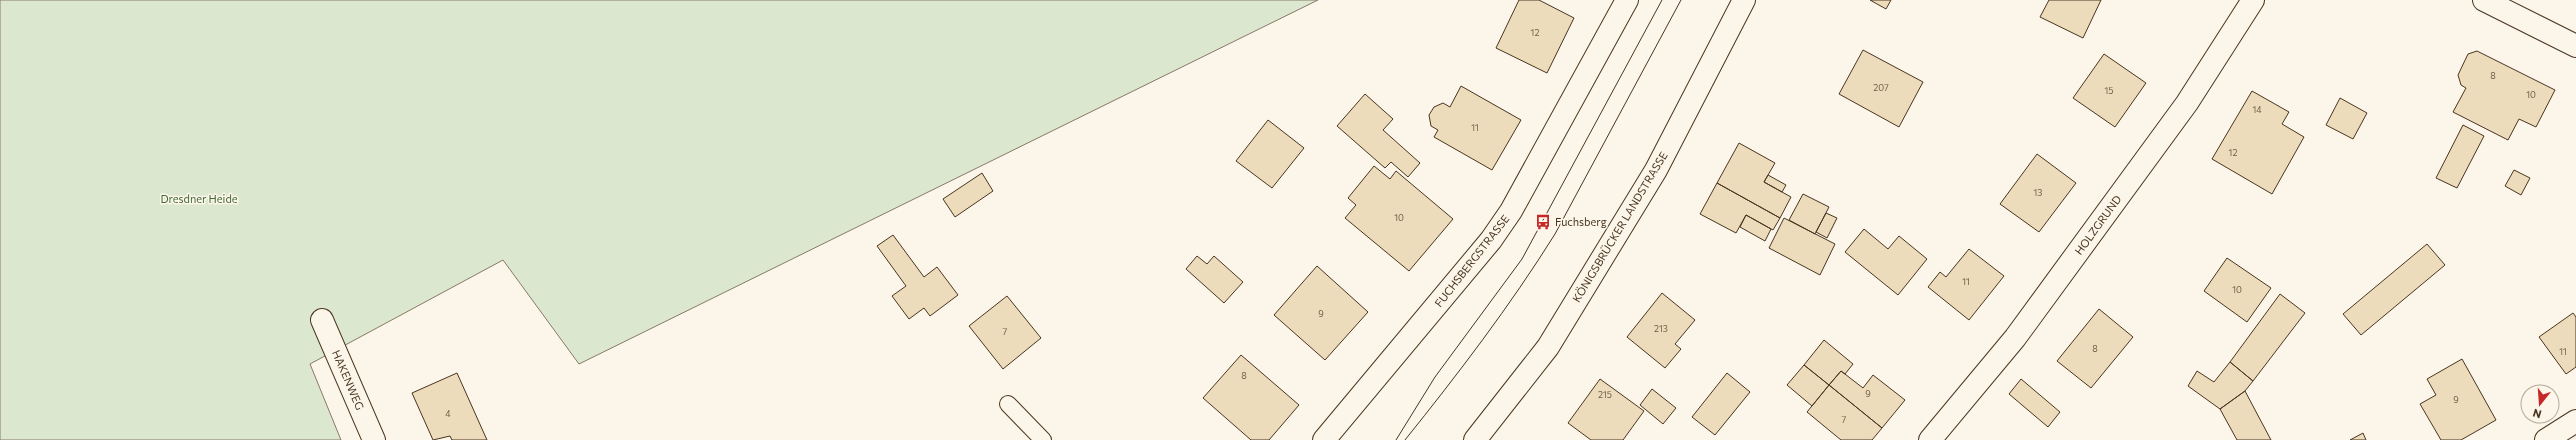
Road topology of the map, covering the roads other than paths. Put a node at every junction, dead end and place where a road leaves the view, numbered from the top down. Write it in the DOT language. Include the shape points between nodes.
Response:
graph roads {
  1 [pos="1627,0"];
  2 [pos="1744,0"];
  3 [pos="2253,0"];
  4 [pos="2484,0"];
  5 [pos="2576,46"];
  6 [pos="322,320"];
  7 [pos="1008,404"];
  8 [pos="2576,421"];
  9 [pos="374,440"];
  10 [pos="1043,440"];
  11 [pos="1324,440"];
  12 [pos="1475,440"];
  13 [pos="1930,440"];
  14 [pos="2546,440"];
  1 -- 11 [label="street, FUCHSBERGSTRASSE" via="1507,217 1491,240"];
  2 -- 12 [label="street, KÖNIGSBRÜCKER LANDSTRASSE" via="1648,184 1548,347"];
  3 -- 13 [label="street, HOLZGRUND" via="2187,103 2020,332"];
  4 -- 5 [label="street"];
  6 -- 9 [label="street, HAKENWEG"];
  7 -- 10 [label="lane"];
  8 -- 14 [label="street"];
}
